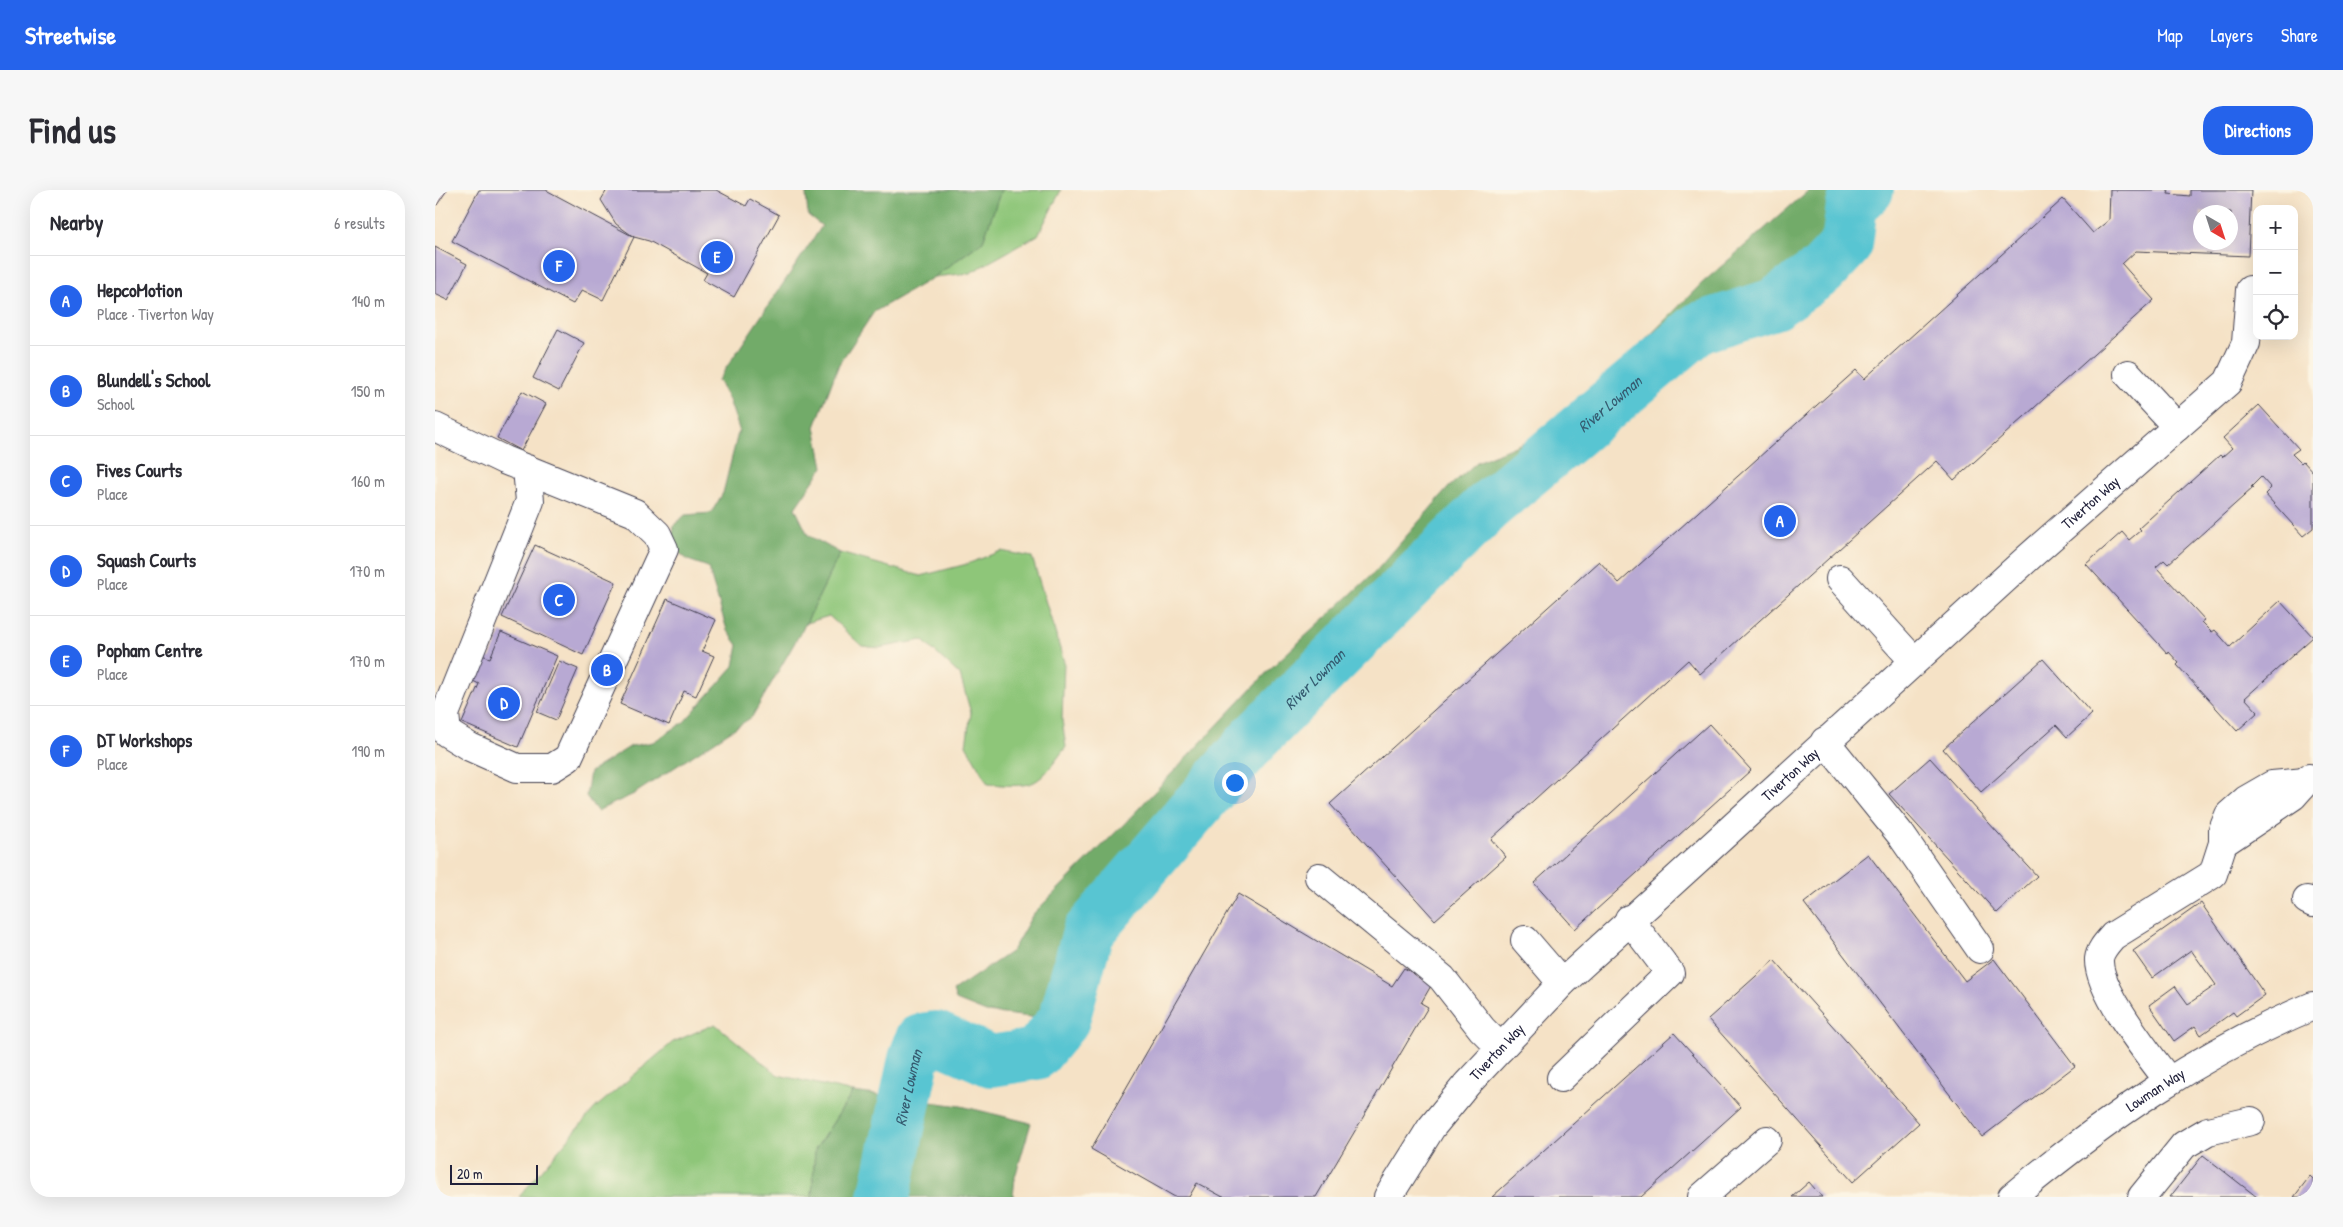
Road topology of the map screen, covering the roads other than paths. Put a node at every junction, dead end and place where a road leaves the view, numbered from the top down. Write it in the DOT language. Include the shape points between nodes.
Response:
graph roads {
  1 [pos="2250,290"];
  2 [pos="2128,374"];
  3 [pos="435,427"];
  4 [pos="2177,427"];
  5 [pos="527,469"];
  6 [pos="1841,579"];
  7 [pos="1914,661"];
  8 [pos="1825,741"];
  9 [pos="2309,778"];
  10 [pos="1319,876"];
  11 [pos="1629,919"];
  12 [pos="1525,940"];
  13 [pos="1980,949"];
  14 [pos="1562,982"];
  15 [pos="2313,1006"];
  16 [pos="1501,1048"];
  17 [pos="1561,1078"];
  18 [pos="2168,1080"];
  19 [pos="2251,1121"];
  20 [pos="1767,1140"];
  21 [pos="1388,1197"];
  22 [pos="1702,1197"];
  23 [pos="2012,1197"];
  24 [pos="2141,1197"];
  1 -- 4 [label="street, Tiverton Way" via="2246,343 2228,382"];
  2 -- 4 [label="street"];
  3 -- 5 [label="street"];
  4 -- 7 [label="street, Tiverton Way"];
  5 -- 5 [label="street" via="529,501 445,714 447,733 470,747 517,768 552,768 568,758 665,549 657,534 635,513"];
  6 -- 7 [label="street"];
  7 -- 8 [label="street, Tiverton Way"];
  8 -- 11 [label="street, Tiverton Way"];
  8 -- 13 [label="street" via="1901,835"];
  9 -- 18 [label="street" via="2293,796 2223,843 2213,874 2113,936 2103,948 2099,959 2101,974 2117,1009"];
  10 -- 16 [label="street" via="1442,978"];
  11 -- 14 [label="street, Tiverton Way"];
  11 -- 17 [label="street" via="1670,973"];
  12 -- 14 [label="street"];
  14 -- 16 [label="street, Tiverton Way"];
  15 -- 18 [label="street, Lowman Way"];
  16 -- 21 [label="street, Tiverton Way" via="1431,1128"];
  18 -- 23 [label="street, Lowman Way" via="2117,1114"];
  19 -- 24 [label="street" via="2209,1131 2185,1146"];
  20 -- 22 [label="street"];
}
